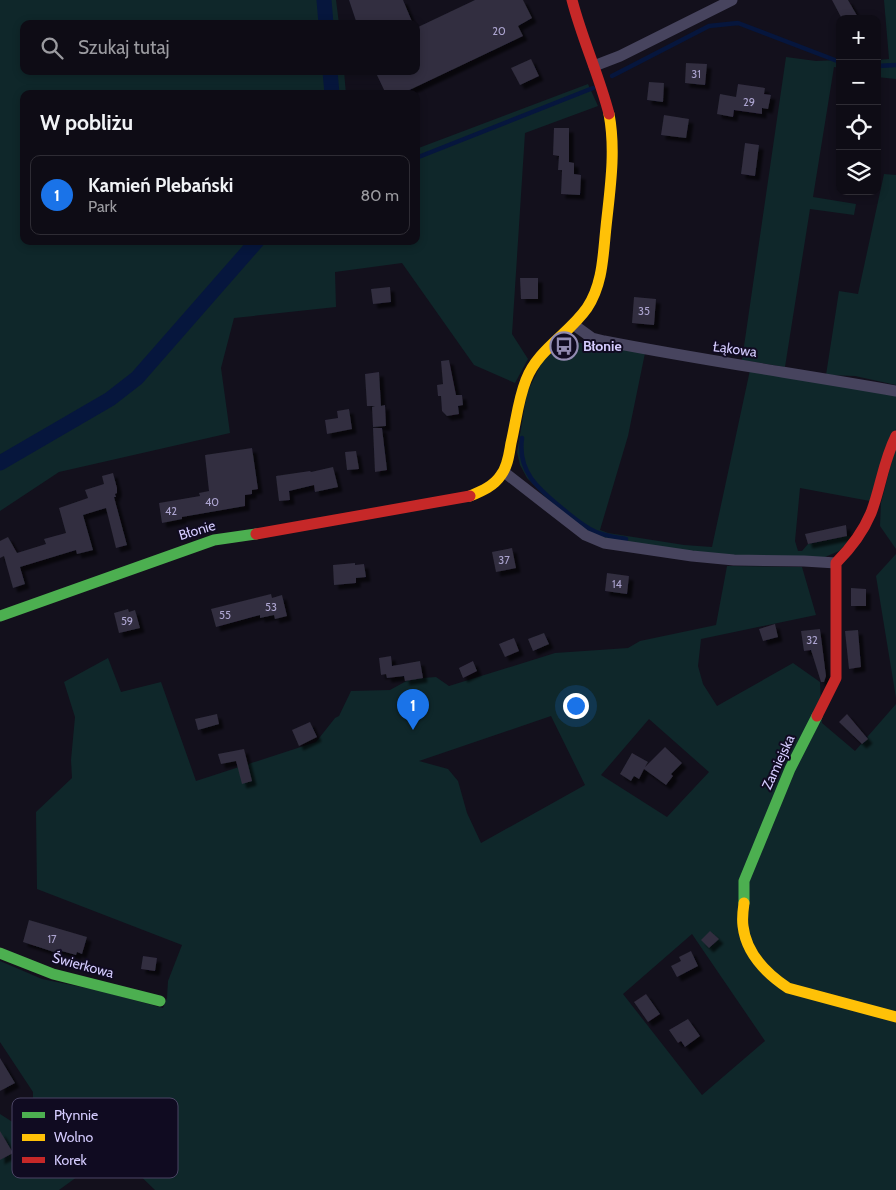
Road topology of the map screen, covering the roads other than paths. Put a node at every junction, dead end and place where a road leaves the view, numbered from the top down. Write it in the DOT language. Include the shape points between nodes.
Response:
graph roads {
  1 [pos="572,0"];
  2 [pos="732,0"];
  3 [pos="594,66"];
  4 [pos="574,325"];
  5 [pos="896,392"];
  6 [pos="896,436"];
  7 [pos="504,472"];
  8 [pos="836,563"];
  9 [pos="0,616"];
  10 [pos="0,953"];
  11 [pos="160,1001"];
  12 [pos="896,1017"];
  1 -- 3 [label="street" via="577,24"];
  2 -- 3 [label="street"];
  3 -- 4 [label="street" via="610,115 612,167 598,284 593,298"];
  4 -- 5 [label="street, Łąkowa" via="592,338 604,341"];
  4 -- 7 [label="street" via="539,358 526,378"];
  6 -- 8 [label="street" via="887,454 864,527"];
  7 -- 8 [label="street" via="585,535 604,543 734,560"];
  7 -- 9 [label="street, Błonie" via="487,488 465,498 214,540"];
  8 -- 12 [label="street, Zamiejska" via="836,678 790,769 744,881 743,928 753,955 773,978 788,988"];
  10 -- 11 [label="street, Świerkowa" via="53,974"];
}
